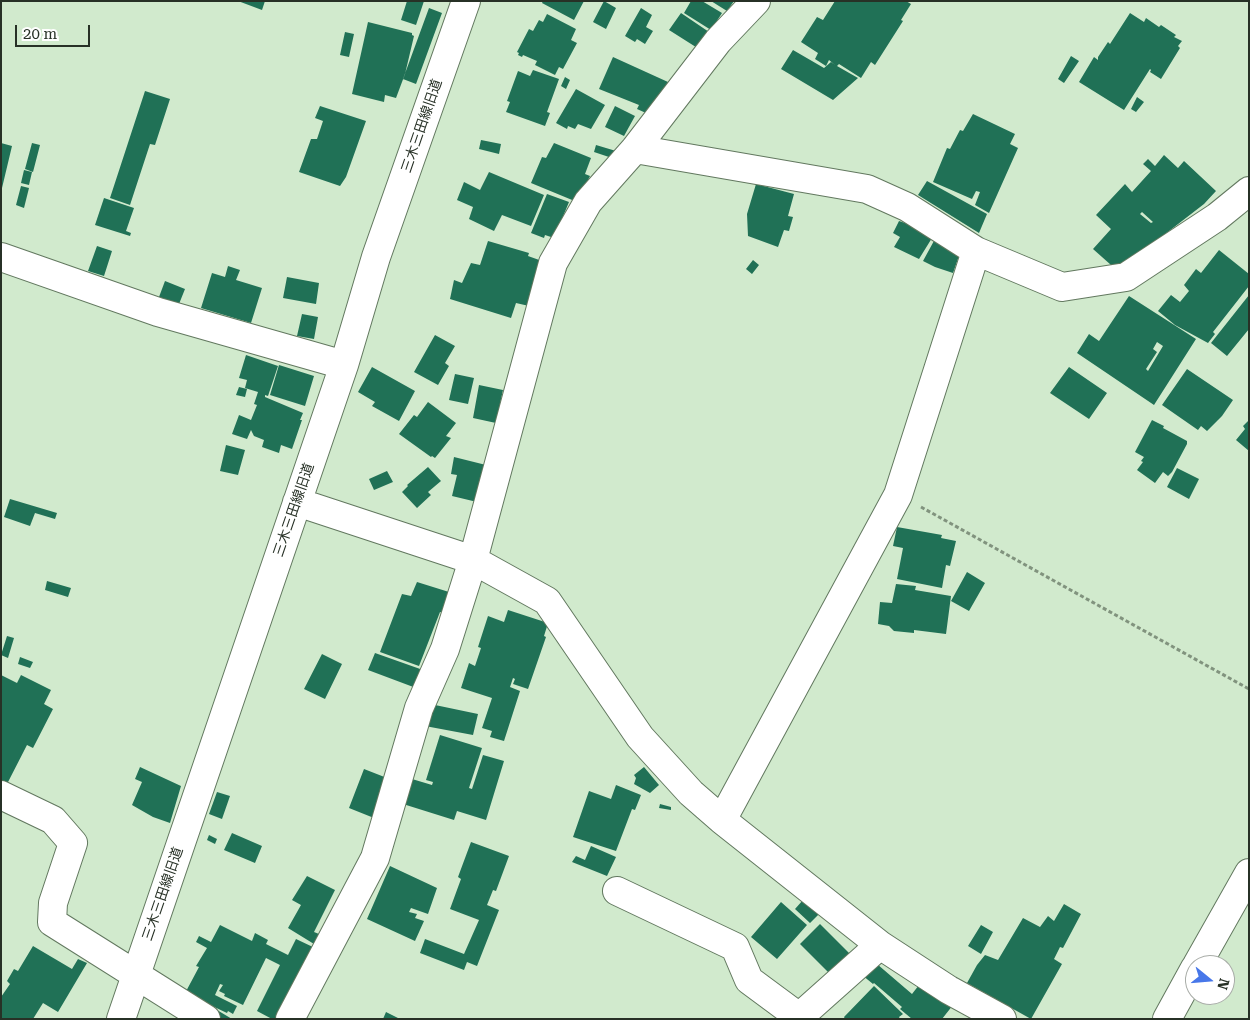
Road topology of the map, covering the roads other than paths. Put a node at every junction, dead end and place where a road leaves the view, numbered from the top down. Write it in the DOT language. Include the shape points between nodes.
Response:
graph roads {
  1 [pos="466,1"];
  2 [pos="756,1"];
  3 [pos="635,150"];
  4 [pos="1249,190"];
  5 [pos="976,251"];
  6 [pos="1,257"];
  7 [pos="344,365"];
  8 [pos="297,502"];
  9 [pos="473,560"];
  10 [pos="1,795"];
  11 [pos="722,820"];
  12 [pos="1249,873"];
  13 [pos="617,891"];
  14 [pos="880,945"];
  15 [pos="1203,955"];
  16 [pos="136,975"];
  17 [pos="1185,986"];
  18 [pos="798,1018"];
  19 [pos="121,1019"];
  20 [pos="206,1019"];
  21 [pos="290,1019"];
  22 [pos="1002,1019"];
  23 [pos="1167,1019"];
  1 -- 7 [label="street, 三木三田線旧道" via="376,257"];
  2 -- 3 [label="street" via="718,41"];
  3 -- 5 [label="street" via="867,189 907,207"];
  3 -- 9 [label="street" via="588,202 553,263"];
  4 -- 5 [label="street" via="1216,217 1126,277 1062,287"];
  5 -- 11 [label="street" via="898,494"];
  6 -- 7 [label="street" via="158,312"];
  7 -- 8 [label="street, 三木三田線旧道"];
  8 -- 9 [label="street"];
  8 -- 16 [label="street, 三木三田線旧道"];
  9 -- 11 [label="street" via="547,601 640,737"];
  9 -- 21 [label="street" via="445,649 419,708 376,858"];
  10 -- 16 [label="street" via="53,820 72,843 53,903 52,922"];
  11 -- 14 [label="street"];
  12 -- 15 [label="street"];
  13 -- 18 [label="street" via="734,947 750,980"];
  14 -- 18 [label="street"];
  14 -- 22 [label="street" via="949,990"];
  16 -- 19 [label="street, 三木三田線旧道"];
  16 -- 20 [label="street"];
  17 -- 23 [label="street"];
}
